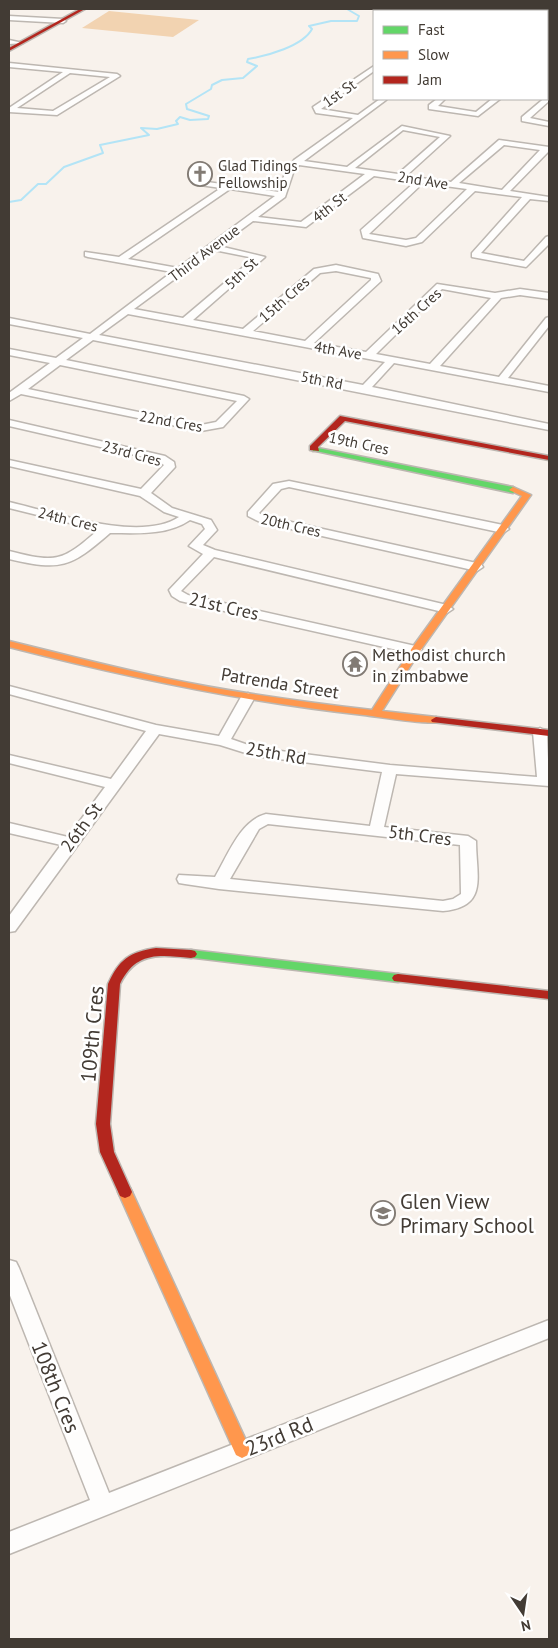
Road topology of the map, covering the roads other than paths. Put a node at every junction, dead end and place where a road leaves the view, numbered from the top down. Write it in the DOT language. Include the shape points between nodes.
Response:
graph roads {
  1 [pos="83,9"];
  2 [pos="9,18"];
  3 [pos="62,21"];
  4 [pos="14,43"];
  5 [pos="9,50"];
  6 [pos="10,66"];
  7 [pos="373,69"];
  8 [pos="68,72"];
  9 [pos="383,100"];
  10 [pos="440,100"];
  11 [pos="495,100"];
  12 [pos="547,100"];
  13 [pos="10,110"];
  14 [pos="358,117"];
  15 [pos="549,124"];
  16 [pos="297,162"];
  17 [pos="349,169"];
  18 [pos="372,173"];
  19 [pos="400,177"];
  20 [pos="422,180"];
  21 [pos="203,183"];
  22 [pos="453,185"];
  23 [pos="228,187"];
  24 [pos="473,188"];
  25 [pos="503,193"];
  26 [pos="282,195"];
  27 [pos="528,196"];
  28 [pos="549,199"];
  29 [pos="250,218"];
  30 [pos="549,239"];
  31 [pos="212,247"];
  32 [pos="88,254"];
  33 [pos="122,259"];
  34 [pos="179,271"];
  35 [pos="495,296"];
  36 [pos="549,296"];
  37 [pos="128,311"];
  38 [pos="549,320"];
  39 [pos="9,321"];
  40 [pos="185,322"];
  41 [pos="245,333"];
  42 [pos="93,336"];
  43 [pos="306,345"];
  44 [pos="9,352"];
  45 [pos="368,356"];
  46 [pos="391,361"];
  47 [pos="57,362"];
  48 [pos="432,368"];
  49 [pos="502,380"];
  50 [pos="9,384"];
  51 [pos="21,389"];
  52 [pos="365,389"];
  53 [pos="549,389"];
  54 [pos="9,398"];
  55 [pos="9,423"];
  56 [pos="549,427"];
  57 [pos="546,458"];
  58 [pos="9,463"];
  59 [pos="144,493"];
  60 [pos="9,505"];
  61 [pos="187,517"];
  62 [pos="107,529"];
  63 [pos="504,529"];
  64 [pos="211,553"];
  65 [pos="9,555"];
  66 [pos="477,567"];
  67 [pos="447,609"];
  68 [pos="9,644"];
  69 [pos="416,650"];
  70 [pos="9,690"];
  71 [pos="248,697"];
  72 [pos="375,714"];
  73 [pos="155,729"];
  74 [pos="544,732"];
  75 [pos="223,741"];
  76 [pos="9,759"];
  77 [pos="390,769"];
  78 [pos="547,782"];
  79 [pos="113,784"];
  80 [pos="9,828"];
  81 [pos="376,830"];
  82 [pos="69,842"];
  83 [pos="184,879"];
  84 [pos="219,884"];
  85 [pos="9,927"];
  86 [pos="549,995"];
  87 [pos="9,1268"];
  88 [pos="549,1329"];
  89 [pos="242,1450"];
  90 [pos="103,1506"];
  91 [pos="9,1543"];
  1 -- 3 [label="street"];
  2 -- 3 [label="street"];
  3 -- 4 [label="street"];
  4 -- 5 [label="street"];
  6 -- 8 [label="street"];
  7 -- 14 [label="street, 1st St" via="316,109"];
  8 -- 13 [label="street"];
  8 -- 13 [label="street" via="116,76 54,114"];
  9 -- 14 [label="street"];
  10 -- 11 [label="street" via="432,107 478,114"];
  12 -- 15 [label="street" via="525,119"];
  14 -- 16 [label="street"];
  16 -- 17 [label="street, 2nd Ave"];
  16 -- 26 [label="street" via="288,173"];
  17 -- 18 [label="street, 2nd Ave"];
  17 -- 19 [label="street" via="402,128 446,136"];
  18 -- 19 [label="street, 2nd Ave"];
  18 -- 29 [label="street, 4th St" via="303,226"];
  19 -- 20 [label="street, 2nd Ave"];
  20 -- 22 [label="street, 2nd Ave"];
  20 -- 24 [label="street" via="364,232 366,236 406,243 419,240"];
  21 -- 23 [label="street"];
  22 -- 24 [label="street, 2nd Ave"];
  22 -- 25 [label="street" via="502,142 546,149"];
  23 -- 26 [label="street"];
  23 -- 33 [label="street"];
  24 -- 25 [label="street, 2nd Ave"];
  25 -- 27 [label="street, 2nd Ave"];
  26 -- 29 [label="street, Third Avenue"];
  27 -- 28 [label="street, 2nd Ave"];
  27 -- 30 [label="street" via="475,254 526,264"];
  29 -- 31 [label="street, Third Avenue"];
  31 -- 34 [label="street, Third Avenue"];
  31 -- 40 [label="street, 5th St" via="261,257"];
  32 -- 33 [label="street"];
  33 -- 34 [label="street"];
  34 -- 37 [label="street, Third Avenue"];
  35 -- 36 [label="street" via="520,292"];
  35 -- 45 [label="street, 16th Cres" via="440,286"];
  35 -- 48 [label="street"];
  37 -- 40 [label="street, 4th Ave"];
  37 -- 42 [label="street, Third Avenue"];
  38 -- 49 [label="street"];
  39 -- 42 [label="street, 5th Rd"];
  40 -- 41 [label="street, 4th Ave"];
  41 -- 43 [label="street, 4th Ave"];
  41 -- 43 [label="street, 15th Cres" via="319,270 336,268 375,276 376,280"];
  42 -- 47 [label="street, Third Avenue"];
  42 -- 52 [label="street, 5th Rd"];
  43 -- 45 [label="street, 4th Ave"];
  44 -- 47 [label="street"];
  45 -- 46 [label="street, 4th Ave"];
  46 -- 48 [label="street, 4th Ave"];
  46 -- 52 [label="street"];
  47 -- 51 [label="street, Third Avenue"];
  47 -- 51 [label="street, 22nd Cres" via="244,399 219,425 201,428"];
  48 -- 49 [label="street, 4th Ave"];
  49 -- 53 [label="street, 4th Ave"];
  50 -- 51 [label="street"];
  51 -- 54 [label="street, Third Avenue"];
  52 -- 56 [label="street, 5th Rd"];
  55 -- 59 [label="street, 23rd Cres" via="166,460 169,467"];
  57 -- 63 [label="street, 19th Cres" via="343,418 314,448 526,494"];
  58 -- 59 [label="street"];
  59 -- 61 [label="street" via="168,510"];
  60 -- 62 [label="street, 24th Cres"];
  61 -- 62 [label="street" via="165,528"];
  61 -- 64 [label="street" via="210,525 211,530 196,546"];
  62 -- 65 [label="street, 24th Cres" via="62,563 47,564"];
  63 -- 66 [label="street"];
  63 -- 66 [label="street, 20th Cres" via="289,484 277,486 252,514 260,519"];
  64 -- 67 [label="street"];
  64 -- 69 [label="street, 21st Cres" via="175,590 179,596"];
  66 -- 67 [label="street"];
  67 -- 69 [label="street"];
  68 -- 71 [label="street, Patrenda Street" via="86,664"];
  69 -- 72 [label="street"];
  70 -- 73 [label="street, 25th Rd"];
  71 -- 72 [label="street, Patrenda Street"];
  71 -- 75 [label="street"];
  72 -- 74 [label="street, Patrenda Street"];
  73 -- 75 [label="street, 25th Rd"];
  73 -- 79 [label="street, 26th St"];
  74 -- 78 [label="street"];
  75 -- 77 [label="street, 25th Rd" via="255,752"];
  76 -- 79 [label="street"];
  77 -- 78 [label="street, 25th Rd"];
  77 -- 81 [label="street"];
  79 -- 82 [label="street, 26th St"];
  80 -- 82 [label="street"];
  81 -- 84 [label="street, 5th Cres" via="277,820 258,822"];
  81 -- 84 [label="street, 5th Cres" via="468,841 469,894 466,899 459,904 435,906"];
  82 -- 85 [label="street, 26th St"];
  83 -- 84 [label="street"];
  86 -- 89 [label="street, 109th Cres" via="161,952 131,959 118,971 114,984 103,1124 107,1152"];
  87 -- 90 [label="street, 108th Cres"];
  88 -- 89 [label="street, 23rd Rd"];
  89 -- 90 [label="street, 23rd Rd"];
  90 -- 91 [label="street, 23rd Rd"];
}
